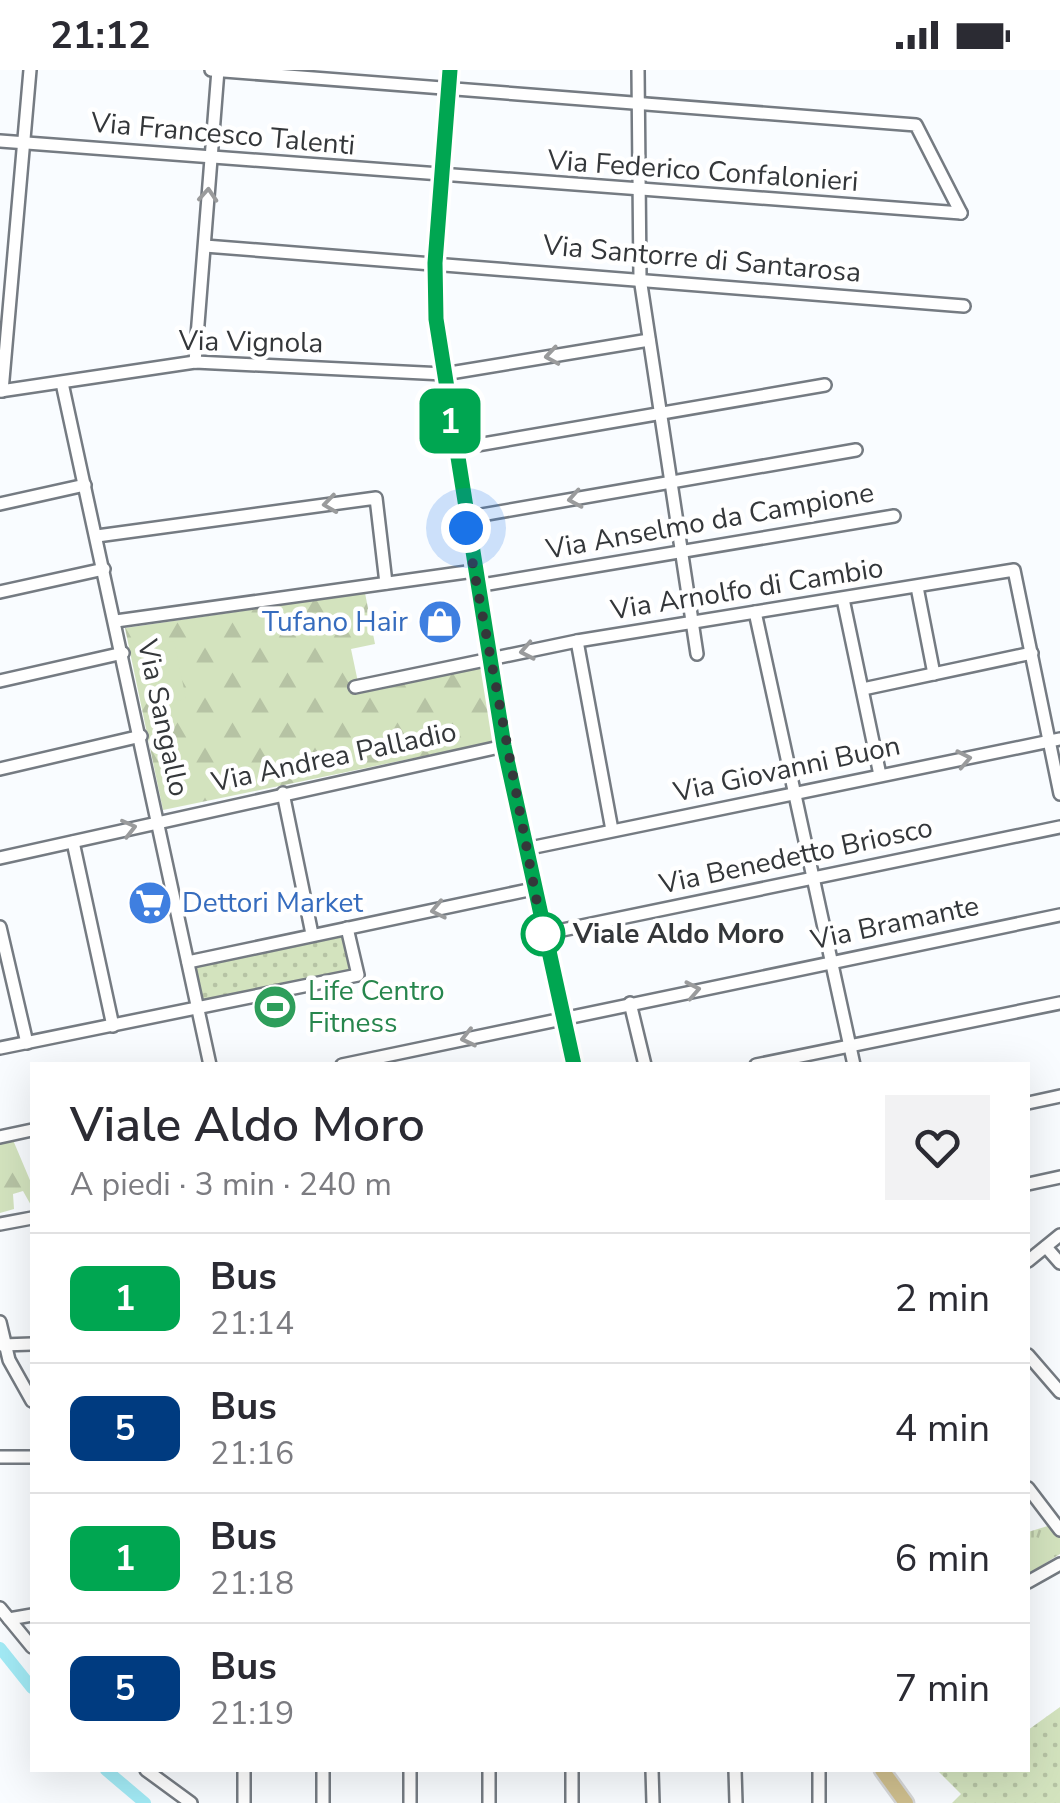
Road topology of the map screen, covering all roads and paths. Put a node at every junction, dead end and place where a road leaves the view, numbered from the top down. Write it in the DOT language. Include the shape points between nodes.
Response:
graph roads {
  1 [pos="30,70"];
  2 [pos="215,70"];
  3 [pos="450,70"];
  4 [pos="638,70"];
  5 [pos="448,91"];
  6 [pos="637,104"];
  7 [pos="0,141"];
  8 [pos="23,142"];
  9 [pos="210,158"];
  10 [pos="442,177"];
  11 [pos="636,192"];
  12 [pos="0,227"];
  13 [pos="14,228"];
  14 [pos="205,246"];
  15 [pos="435,263"];
  16 [pos="640,278"];
  17 [pos="964,306"];
  18 [pos="4,314"];
  19 [pos="649,340"];
  20 [pos="195,362"];
  21 [pos="444,374"];
  22 [pos="62,383"];
  23 [pos="824,386"];
  24 [pos="1,391"];
  25 [pos="660,414"];
  26 [pos="454,449"];
  27 [pos="856,450"];
  28 [pos="671,483"];
  29 [pos="85,485"];
  30 [pos="0,504"];
  31 [pos="894,516"];
  32 [pos="464,518"];
  33 [pos="96,536"];
  34 [pos="682,551"];
  35 [pos="104,569"];
  36 [pos="475,579"];
  37 [pos="386,584"];
  38 [pos="917,587"];
  39 [pos="0,592"];
  40 [pos="843,599"];
  41 [pos="755,612"];
  42 [pos="116,621"];
  43 [pos="692,623"];
  44 [pos="577,641"];
  45 [pos="122,654"];
  46 [pos="697,654"];
  47 [pos="1032,654"];
  48 [pos="488,658"];
  49 [pos="934,674"];
  50 [pos="0,681"];
  51 [pos="355,688"];
  52 [pos="863,689"];
  53 [pos="141,736"];
  54 [pos="1055,741"];
  55 [pos="504,746"];
  56 [pos="0,767"];
  57 [pos="880,775"];
  58 [pos="283,793"];
  59 [pos="796,793"];
  60 [pos="1060,794"];
  61 [pos="159,820"];
  62 [pos="1060,827"];
  63 [pos="612,830"];
  64 [pos="73,842"];
  65 [pos="526,849"];
  66 [pos="0,858"];
  67 [pos="812,877"];
  68 [pos="533,889"];
  69 [pos="1060,914"];
  70 [pos="0,928"];
  71 [pos="347,928"];
  72 [pos="312,934"];
  73 [pos="543,934"];
  74 [pos="188,962"];
  75 [pos="831,962"];
  76 [pos="630,1003"];
  77 [pos="1060,1003"];
  78 [pos="196,1008"];
  79 [pos="564,1016"];
  80 [pos="113,1026"];
  81 [pos="27,1043"];
  82 [pos="850,1045"];
  83 [pos="0,1048"];
  84 [pos="209,1062"];
  85 [pos="356,1062"];
  86 [pos="573,1062"];
  87 [pos="643,1062"];
  88 [pos="770,1062"];
  89 [pos="853,1062"];
  90 [pos="1060,1096"];
  91 [pos="1030,1102"];
  92 [pos="30,1130"];
  93 [pos="0,1137"];
  94 [pos="1060,1177"];
  95 [pos="1030,1184"];
  96 [pos="30,1218"];
  97 [pos="0,1224"];
  98 [pos="1060,1235"];
  99 [pos="1046,1247"];
  100 [pos="1030,1259"];
  101 [pos="1060,1263"];
  102 [pos="0,1322"];
  103 [pos="30,1344"];
  104 [pos="3,1345"];
  105 [pos="1030,1358"];
  106 [pos="1060,1392"];
  107 [pos="30,1398"];
  108 [pos="0,1457"];
  109 [pos="30,1457"];
  110 [pos="1030,1491"];
  111 [pos="1060,1530"];
  112 [pos="1060,1564"];
  113 [pos="1030,1581"];
  114 [pos="4,1613"];
  115 [pos="30,1615"];
  116 [pos="30,1645"];
  117 [pos="244,1772"];
  118 [pos="323,1772"];
  119 [pos="410,1772"];
  120 [pos="490,1772"];
  121 [pos="572,1772"];
  122 [pos="652,1772"];
  123 [pos="736,1772"];
  124 [pos="819,1772"];
  125 [pos="883,1772"];
  126 [pos="160,1775"];
  127 [pos="191,1803"];
  128 [pos="244,1803"];
  129 [pos="323,1803"];
  130 [pos="410,1803"];
  131 [pos="490,1803"];
  132 [pos="572,1803"];
  133 [pos="652,1803"];
  134 [pos="736,1803"];
  135 [pos="819,1803"];
  136 [pos="906,1803"];
  1 -- 8 [label="street"];
  2 -- 5 [label="street"];
  2 -- 9 [label="street"];
  3 -- 5 [label="main road"];
  4 -- 6 [label="street"];
  5 -- 6 [label="street"];
  5 -- 10 [label="main road"];
  6 -- 11 [label="street"];
  6 -- 11 [label="street, Via Federico Confalonieri" via="916,125 962,213"];
  7 -- 8 [label="street, Via Francesco Talenti"];
  8 -- 9 [label="street, Via Francesco Talenti"];
  8 -- 13 [label="street"];
  9 -- 10 [label="street, Via Francesco Talenti"];
  14 -- 9 [label="street, one-way"];
  10 -- 11 [label="street, Via Federico Confalonieri"];
  10 -- 15 [label="main road"];
  11 -- 16 [label="street"];
  12 -- 13 [label="street"];
  13 -- 18 [label="street"];
  14 -- 15 [label="street, Via Santorre di Santarosa"];
  14 -- 20 [label="street"];
  15 -- 16 [label="street, Via Santorre di Santarosa"];
  15 -- 21 [label="main road"];
  16 -- 17 [label="street, Via Santorre di Santarosa"];
  16 -- 19 [label="street"];
  18 -- 24 [label="street"];
  19 -- 21 [label="street, Via Vignola, one-way"];
  19 -- 25 [label="street"];
  20 -- 21 [label="street, Via Vignola"];
  20 -- 22 [label="street, Via Vignola"];
  21 -- 26 [label="main road"];
  22 -- 24 [label="street, Via Vignola"];
  22 -- 29 [label="street, Via Sangallo"];
  23 -- 25 [label="street"];
  25 -- 26 [label="street"];
  25 -- 28 [label="street"];
  26 -- 32 [label="main road"];
  27 -- 28 [label="street"];
  28 -- 32 [label="street, one-way"];
  28 -- 34 [label="street"];
  29 -- 30 [label="street"];
  29 -- 33 [label="street, Via Sangallo"];
  31 -- 34 [label="street, Via Anselmo da Campione"];
  32 -- 36 [label="main road"];
  33 -- 35 [label="street, Via Sangallo"];
  37 -- 33 [label="street, one-way" via="376,498"];
  34 -- 36 [label="street, Via Anselmo da Campione"];
  34 -- 43 [label="street"];
  35 -- 39 [label="street"];
  35 -- 42 [label="street, Via Sangallo"];
  36 -- 37 [label="street, Via Anselmo da Campione"];
  36 -- 48 [label="main road"];
  37 -- 42 [label="street, Via Anselmo da Campione"];
  38 -- 40 [label="street, Via Arnolfo di Cambio"];
  38 -- 47 [label="street, Via Arnolfo di Cambio" via="1014,570"];
  38 -- 49 [label="street"];
  40 -- 41 [label="street, Via Arnolfo di Cambio"];
  40 -- 52 [label="street"];
  41 -- 43 [label="street, Via Arnolfo di Cambio"];
  41 -- 59 [label="street"];
  42 -- 45 [label="street, Via Sangallo"];
  43 -- 44 [label="street, Via Arnolfo di Cambio"];
  43 -- 46 [label="street"];
  44 -- 48 [label="street, Via Arnolfo di Cambio, one-way"];
  44 -- 63 [label="street"];
  45 -- 50 [label="street"];
  45 -- 53 [label="street, Via Sangallo"];
  47 -- 49 [label="street"];
  47 -- 54 [label="street"];
  48 -- 51 [label="street, Via Arnolfo di Cambio"];
  48 -- 55 [label="main road"];
  49 -- 52 [label="street"];
  52 -- 57 [label="street"];
  53 -- 56 [label="street"];
  53 -- 61 [label="street, Via Sangallo"];
  57 -- 54 [label="street, Via Giovanni Buon, one-way"];
  54 -- 60 [label="street"];
  55 -- 58 [label="street, Via Andrea Palladio"];
  55 -- 65 [label="main road"];
  57 -- 59 [label="street, Via Giovanni Buon"];
  58 -- 61 [label="street, Via Andrea Palladio"];
  58 -- 72 [label="street"];
  59 -- 63 [label="street, Via Giovanni Buon"];
  59 -- 67 [label="street"];
  64 -- 61 [label="street, Via Andrea Palladio, one-way"];
  61 -- 74 [label="street, Via Sangallo"];
  62 -- 67 [label="street, Via Benedetto Briosco"];
  63 -- 65 [label="street, Via Giovanni Buon"];
  64 -- 66 [label="street, Via Andrea Palladio"];
  64 -- 80 [label="street"];
  65 -- 68 [label="main road"];
  67 -- 73 [label="street, Via Benedetto Briosco"];
  67 -- 75 [label="street"];
  68 -- 71 [label="street, one-way"];
  68 -- 73 [label="main road"];
  69 -- 75 [label="street, Via Bramante"];
  70 -- 81 [label="street"];
  71 -- 72 [label="street"];
  71 -- 78 [label="street" via="358,975"];
  72 -- 74 [label="street"];
  73 -- 79 [label="main road"];
  74 -- 78 [label="street, Via Sangallo"];
  76 -- 75 [label="street, Via Bramante, one-way"];
  75 -- 82 [label="street"];
  76 -- 79 [label="street, Via Bramante"];
  76 -- 87 [label="street"];
  77 -- 82 [label="street"];
  78 -- 80 [label="street"];
  78 -- 84 [label="street, Via Sangallo"];
  79 -- 85 [label="street, Via Bramante, one-way"];
  79 -- 86 [label="main road"];
  80 -- 81 [label="street"];
  81 -- 83 [label="street"];
  82 -- 88 [label="street"];
  82 -- 89 [label="street"];
  90 -- 91 [label="street"];
  92 -- 93 [label="street"];
  94 -- 95 [label="street"];
  96 -- 97 [label="street"];
  98 -- 99 [label="street"];
  99 -- 100 [label="street"];
  99 -- 101 [label="street"];
  102 -- 104 [label="street"];
  103 -- 104 [label="street"];
  104 -- 107 [label="street"];
  105 -- 106 [label="street"];
  108 -- 109 [label="street"];
  110 -- 111 [label="street"];
  112 -- 113 [label="street"];
  114 -- 115 [label="street"];
  114 -- 116 [label="street"];
  117 -- 128 [label="street"];
  118 -- 129 [label="street"];
  119 -- 130 [label="street"];
  120 -- 131 [label="street"];
  121 -- 132 [label="street"];
  122 -- 133 [label="street"];
  123 -- 134 [label="street"];
  124 -- 135 [label="street"];
  125 -- 136 [label="main road"];
  126 -- 127 [label="street"];
}
